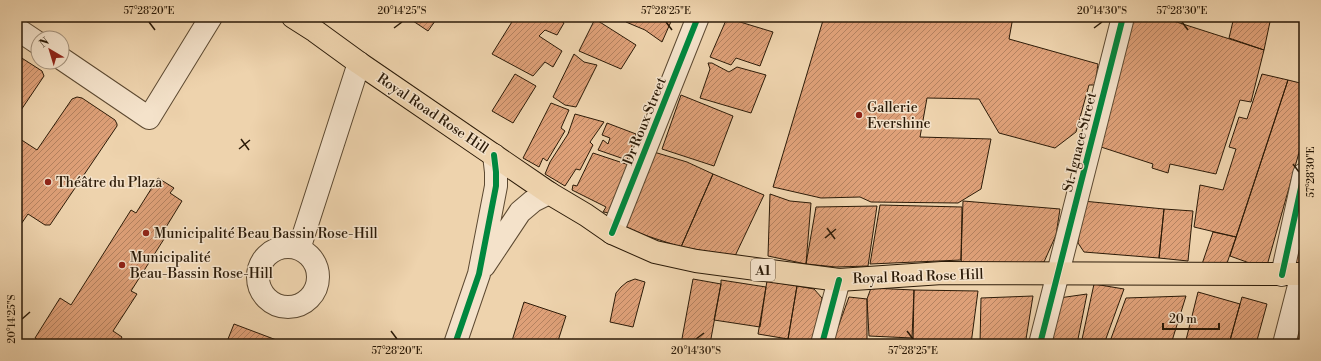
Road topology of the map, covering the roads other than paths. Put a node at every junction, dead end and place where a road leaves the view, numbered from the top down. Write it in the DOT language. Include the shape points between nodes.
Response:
graph roads {
  1 [pos="211,17"];
  2 [pos="293,17"];
  3 [pos="698,17"];
  4 [pos="1123,17"];
  5 [pos="17,28"];
  6 [pos="30,37"];
  7 [pos="359,63"];
  8 [pos="70,64"];
  9 [pos="494,155"];
  10 [pos="1304,174"];
  11 [pos="548,193"];
  12 [pos="612,233"];
  13 [pos="299,249"];
  14 [pos="1059,273"];
  15 [pos="479,274"];
  16 [pos="1296,274"];
  17 [pos="840,280"];
  18 [pos="455,344"];
  19 [pos="822,344"];
  20 [pos="1040,344"];
  21 [pos="1284,344"];
  1 -- 8 [label="street" via="149,118"];
  2 -- 7 [label="main road, Royal Road Rose Hill / A1"];
  3 -- 12 [label="street, Dr Roux Street"];
  4 -- 14 [label="street, St. Ignace Street"];
  5 -- 6 [label="street"];
  7 -- 9 [label="main road, Royal Road Rose Hill / A1"];
  7 -- 13 [label="street"];
  9 -- 11 [label="main road, Royal Road Rose Hill / A1"];
  9 -- 15 [label="street" via="496,186"];
  10 -- 16 [label="street"];
  11 -- 12 [label="main road, Royal Road Rose Hill / A1"];
  11 -- 15 [label="street" via="520,212"];
  12 -- 17 [label="main road, Royal Road Rose Hill / A1" via="655,252 696,261"];
  14 -- 16 [label="main road, Royal Road Rose Hill / A1"];
  14 -- 17 [label="main road, Royal Road Rose Hill / A1" via="942,273"];
  14 -- 20 [label="street, St. Ignace Street"];
  15 -- 18 [label="street"];
  16 -- 21 [label="street"];
  17 -- 19 [label="street"];
}
